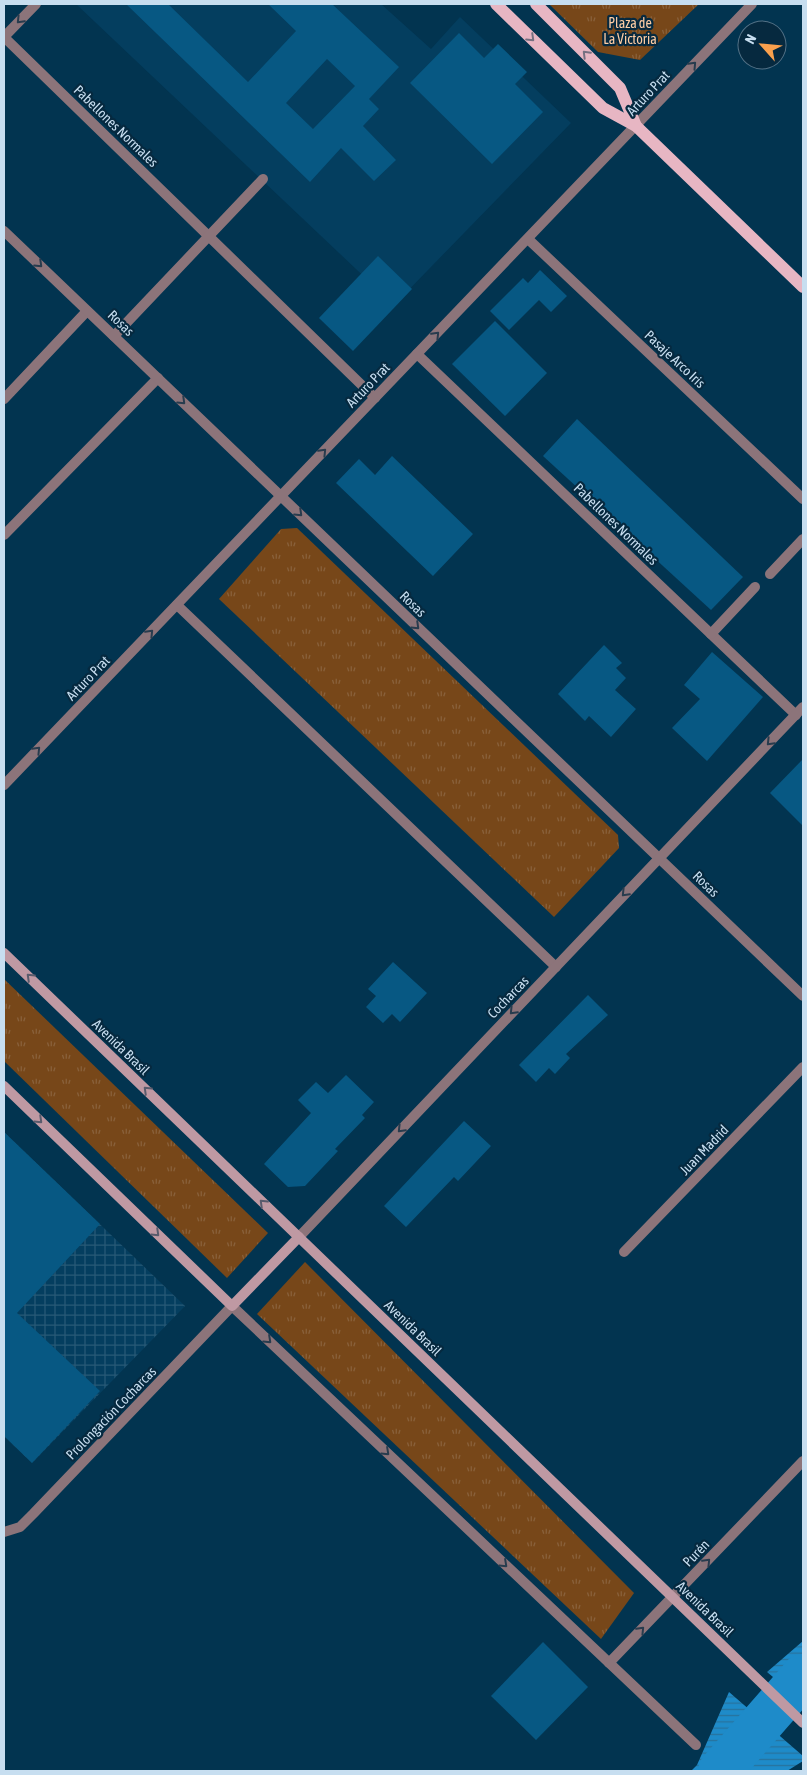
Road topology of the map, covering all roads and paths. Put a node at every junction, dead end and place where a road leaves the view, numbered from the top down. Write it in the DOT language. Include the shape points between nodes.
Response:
graph roads {
  1 [pos="36,4"];
  2 [pos="496,4"];
  3 [pos="536,4"];
  4 [pos="752,4"];
  5 [pos="4,37"];
  6 [pos="636,126"];
  7 [pos="263,179"];
  8 [pos="4,231"];
  9 [pos="209,236"];
  10 [pos="528,239"];
  11 [pos="803,287"];
  12 [pos="88,311"];
  13 [pos="114,336"];
  14 [pos="417,354"];
  15 [pos="158,378"];
  16 [pos="375,398"];
  17 [pos="4,399"];
  18 [pos="281,496"];
  19 [pos="803,498"];
  20 [pos="4,535"];
  21 [pos="803,539"];
  22 [pos="770,574"];
  23 [pos="755,587"];
  24 [pos="177,605"];
  25 [pos="711,634"];
  26 [pos="800,711"];
  27 [pos="4,785"];
  28 [pos="659,858"];
  29 [pos="4,952"];
  30 [pos="556,967"];
  31 [pos="803,996"];
  32 [pos="803,1067"];
  33 [pos="4,1086"];
  34 [pos="299,1237"];
  35 [pos="624,1252"];
  36 [pos="232,1306"];
  37 [pos="803,1461"];
  38 [pos="4,1532"];
  39 [pos="673,1598"];
  40 [pos="609,1663"];
  41 [pos="803,1724"];
  42 [pos="696,1745"];
  1 -- 5 [label="street, one-way"];
  2 -- 6 [label="main road, one-way" via="603,108"];
  6 -- 3 [label="main road, one-way" via="620,88"];
  6 -- 4 [label="street, Arturo Prat, one-way"];
  5 -- 9 [label="street, Pabellones Normales"];
  6 -- 10 [label="street, Arturo Prat"];
  6 -- 11 [label="main road"];
  7 -- 9 [label="street"];
  8 -- 12 [label="street, Rosas, one-way"];
  9 -- 13 [label="street"];
  9 -- 16 [label="street, Pabellones Normales"];
  14 -- 10 [label="street, Arturo Prat, one-way"];
  10 -- 19 [label="street, Pasaje Arco Iris"];
  12 -- 13 [label="street, Rosas"];
  12 -- 17 [label="street"];
  13 -- 15 [label="street, Rosas"];
  14 -- 16 [label="street, Arturo Prat"];
  14 -- 25 [label="street, Pabellones Normales"];
  15 -- 18 [label="street, Rosas, one-way"];
  15 -- 20 [label="street"];
  18 -- 16 [label="street, Arturo Prat, one-way"];
  18 -- 24 [label="street, Arturo Prat"];
  18 -- 28 [label="street, Rosas, one-way"];
  21 -- 22 [label="street"];
  23 -- 25 [label="street"];
  27 -- 24 [label="street, Arturo Prat, one-way"];
  24 -- 30 [label="street"];
  25 -- 26 [label="street, Pabellones Normales"];
  26 -- 28 [label="street, Cocharcas, one-way"];
  28 -- 30 [label="street, Cocharcas, one-way"];
  28 -- 31 [label="street, Rosas"];
  34 -- 29 [label="main road, Avenida Brasil, one-way"];
  30 -- 34 [label="street, Cocharcas, one-way"];
  32 -- 35 [label="street, Juan Madrid"];
  33 -- 36 [label="main road, one-way"];
  34 -- 36 [label="main road, Cocharcas"];
  34 -- 39 [label="main road, Avenida Brasil"];
  36 -- 38 [label="street, Prolongación Cocharcas" via="20,1527"];
  36 -- 40 [label="street, one-way"];
  39 -- 37 [label="street, Purén, one-way"];
  40 -- 39 [label="street, Purén, one-way"];
  39 -- 41 [label="main road, Avenida Brasil"];
  40 -- 42 [label="street"];
}
